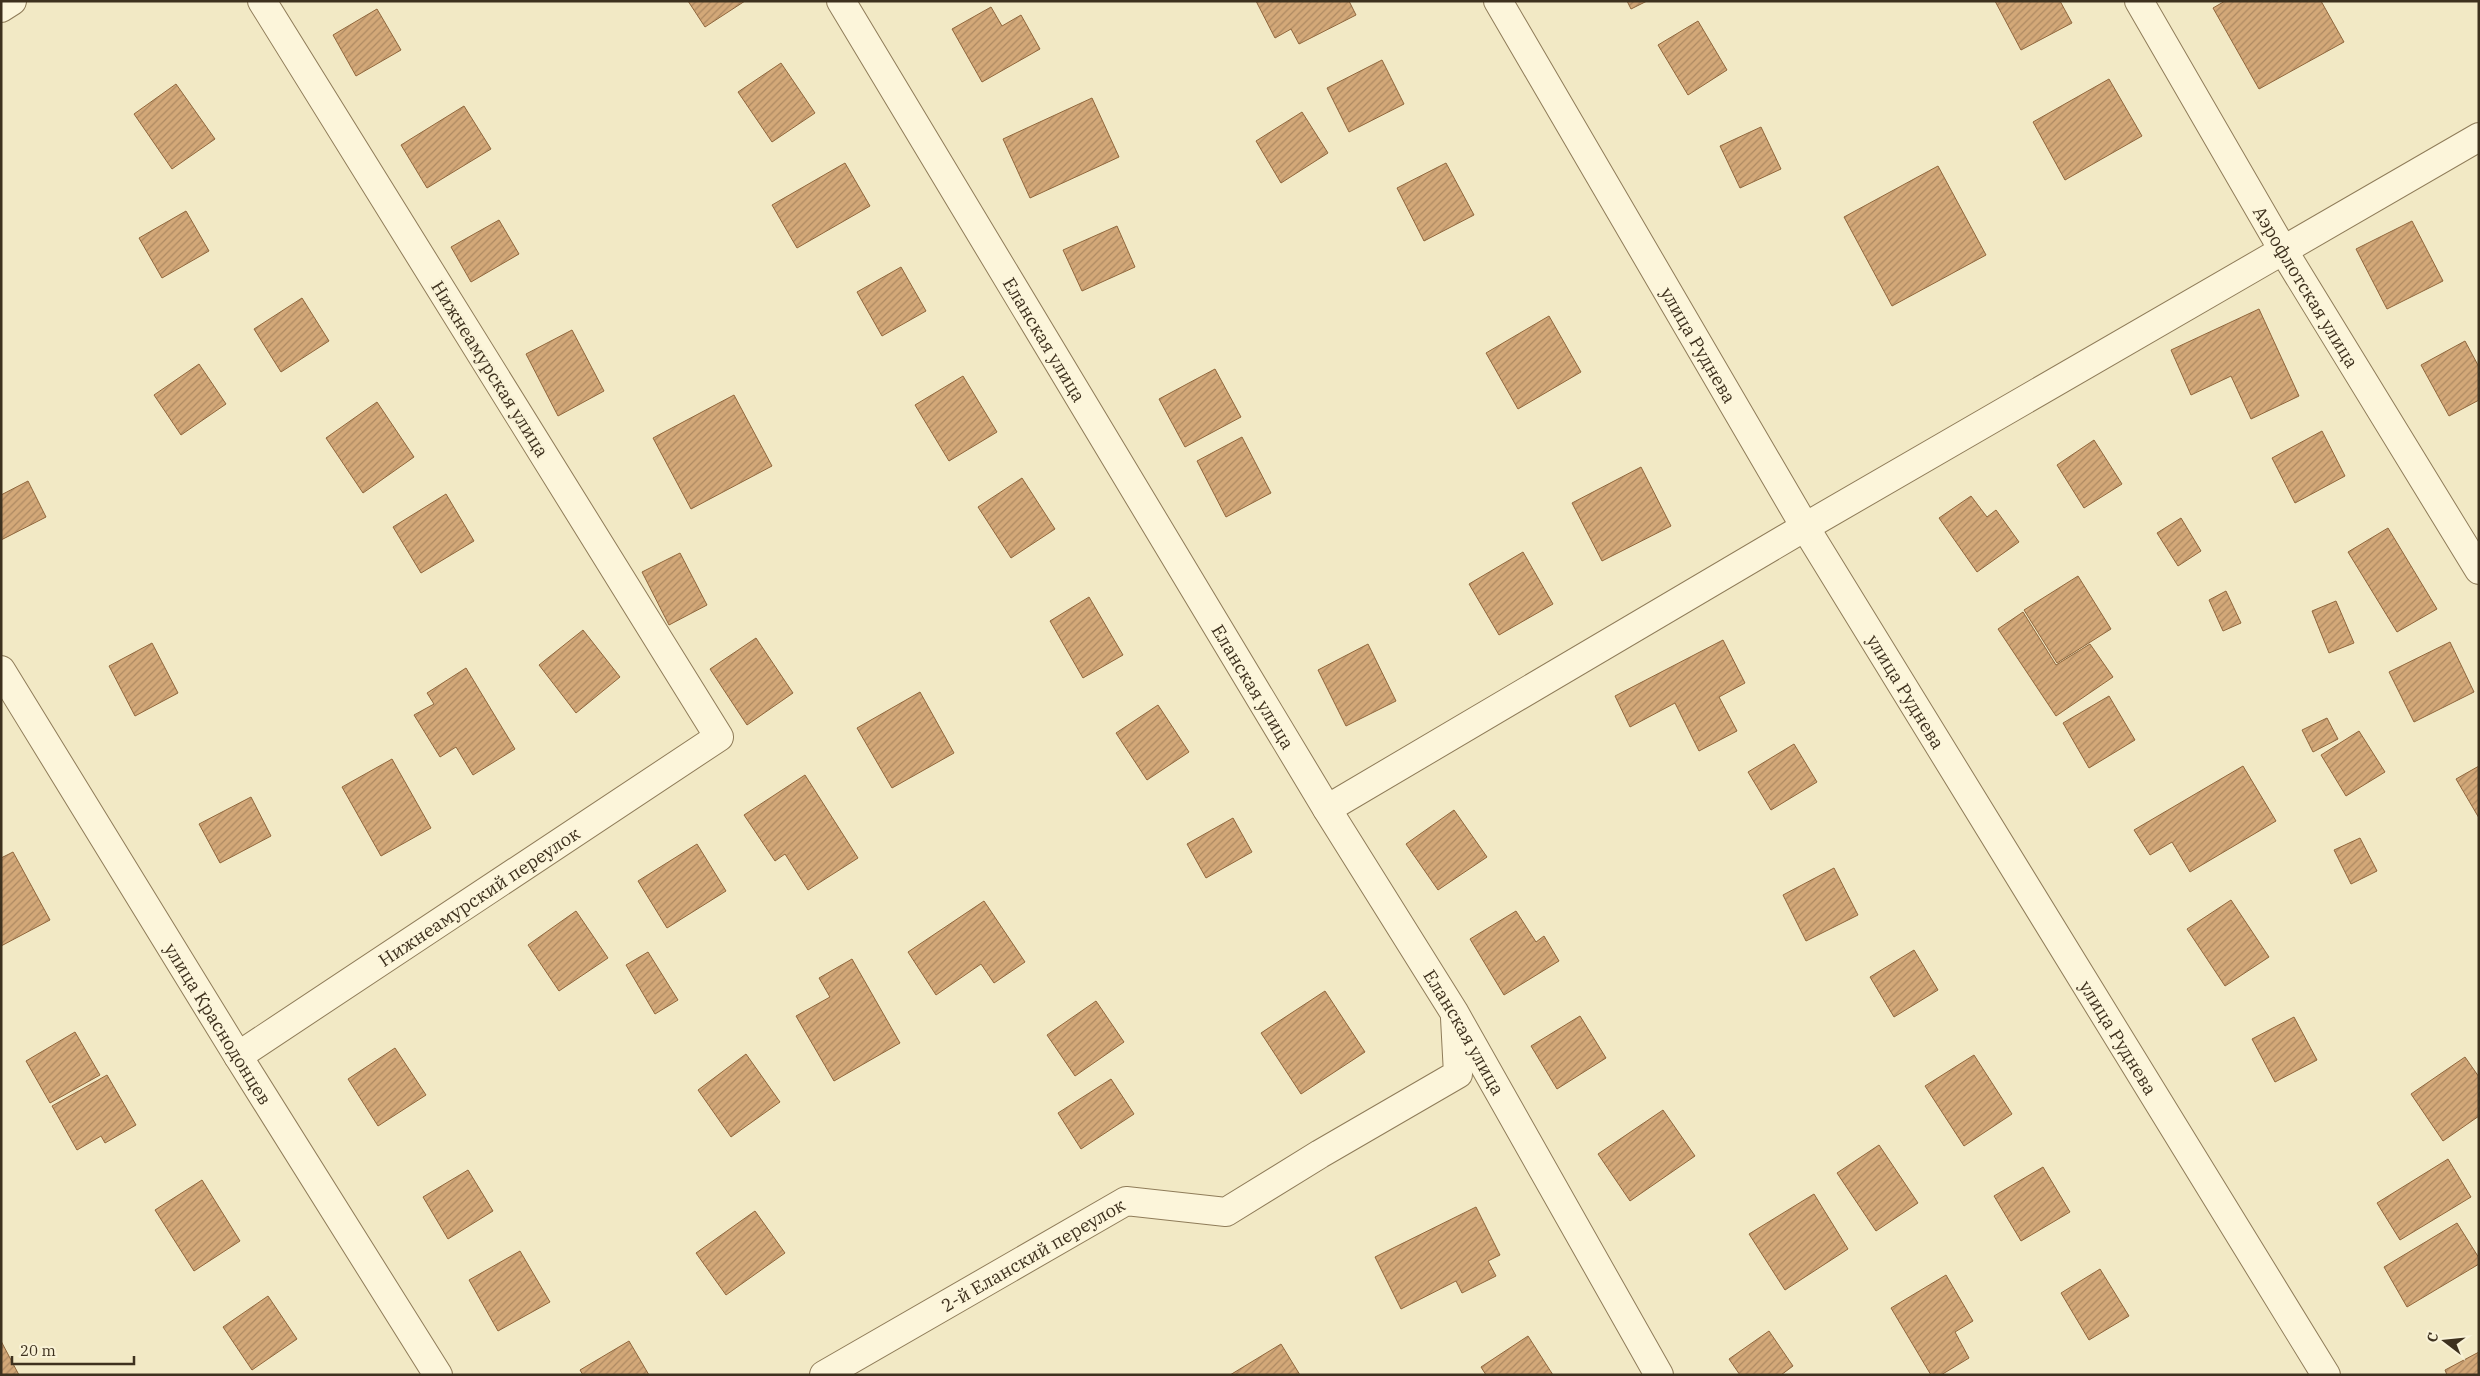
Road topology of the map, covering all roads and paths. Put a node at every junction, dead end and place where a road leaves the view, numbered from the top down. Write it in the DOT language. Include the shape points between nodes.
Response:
graph roads {
  1 [pos="12,1"];
  2 [pos="262,1"];
  3 [pos="841,1"];
  4 [pos="1498,1"];
  5 [pos="2139,1"];
  6 [pos="1,8"];
  7 [pos="2479,137"];
  8 [pos="2283,250"];
  9 [pos="1805,527"];
  10 [pos="2479,570"];
  11 [pos="1,670"];
  12 [pos="719,737"];
  13 [pos="1328,809"];
  14 [pos="1454,1012"];
  15 [pos="238,1056"];
  16 [pos="438,1375"];
  17 [pos="824,1375"];
  18 [pos="1659,1375"];
  19 [pos="2326,1375"];
  1 -- 6 [label="street"];
  2 -- 12 [label="street, Нижнеамурская улица"];
  3 -- 13 [label="street, Еланская улица"];
  4 -- 9 [label="street, улица Руднева"];
  5 -- 8 [label="street, Аэрофлотская улица"];
  7 -- 8 [label="street"];
  8 -- 9 [label="street"];
  8 -- 10 [label="street, Аэрофлотская улица"];
  9 -- 13 [label="street"];
  9 -- 19 [label="street, улица Руднева"];
  11 -- 15 [label="street, улица Краснодонцев"];
  12 -- 15 [label="street, Нижнеамурский переулок"];
  13 -- 14 [label="street, Еланская улица"];
  14 -- 17 [label="street, 2-й Еланский переулок" via="1458,1074 1226,1212 1126,1201"];
  14 -- 18 [label="street, Еланская улица"];
  15 -- 16 [label="street, улица Краснодонцев"];
}
